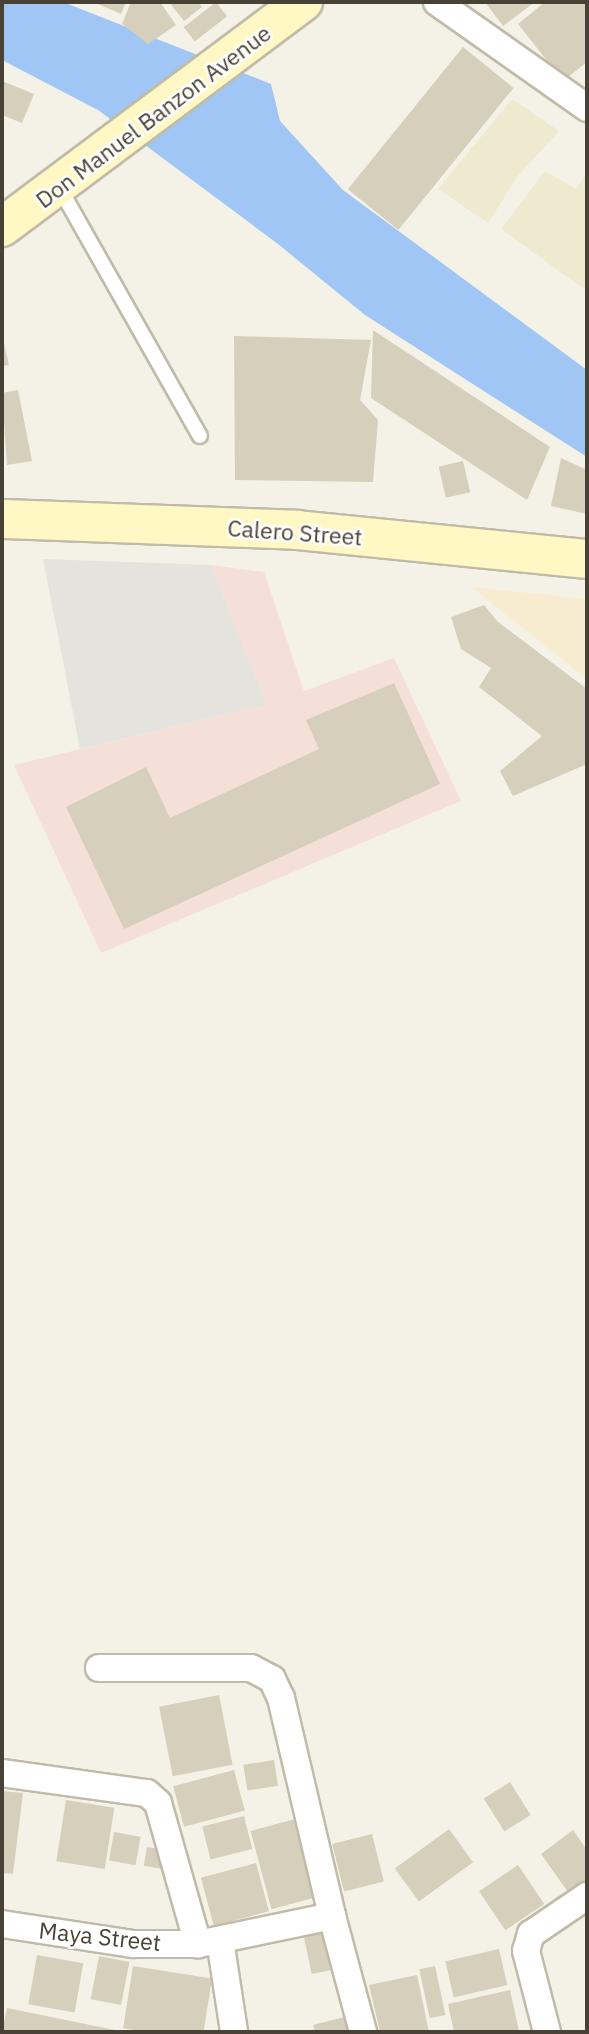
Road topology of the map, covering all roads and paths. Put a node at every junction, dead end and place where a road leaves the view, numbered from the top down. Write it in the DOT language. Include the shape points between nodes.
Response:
graph roads {
  1 [pos="303,2"];
  2 [pos="437,2"];
  3 [pos="585,104"];
  4 [pos="59,186"];
  5 [pos="2,227"];
  6 [pos="200,436"];
  7 [pos="2,519"];
  8 [pos="587,559"];
  9 [pos="99,1668"];
  10 [pos="2,1773"];
  11 [pos="587,1896"];
  12 [pos="332,1916"];
  13 [pos="2,1924"];
  14 [pos="209,1942"];
  15 [pos="234,2032"];
  16 [pos="363,2032"];
  17 [pos="547,2032"];
  1 -- 4 [label="main road, Don Manuel Banzon Avenue"];
  2 -- 3 [label="street"];
  4 -- 5 [label="main road, Don Manuel Banzon Avenue"];
  4 -- 6 [label="lane"];
  7 -- 8 [label="main road, Calero Street" via="296,530"];
  9 -- 12 [label="street" via="251,1668 272,1679 281,1698"];
  10 -- 14 [label="street" via="147,1793 158,1803"];
  11 -- 17 [label="street" via="531,1934 526,1951"];
  12 -- 14 [label="street, Maya Street"];
  12 -- 16 [label="street"];
  13 -- 14 [label="street, Maya Street" via="133,1944"];
  14 -- 15 [label="street"];
}
